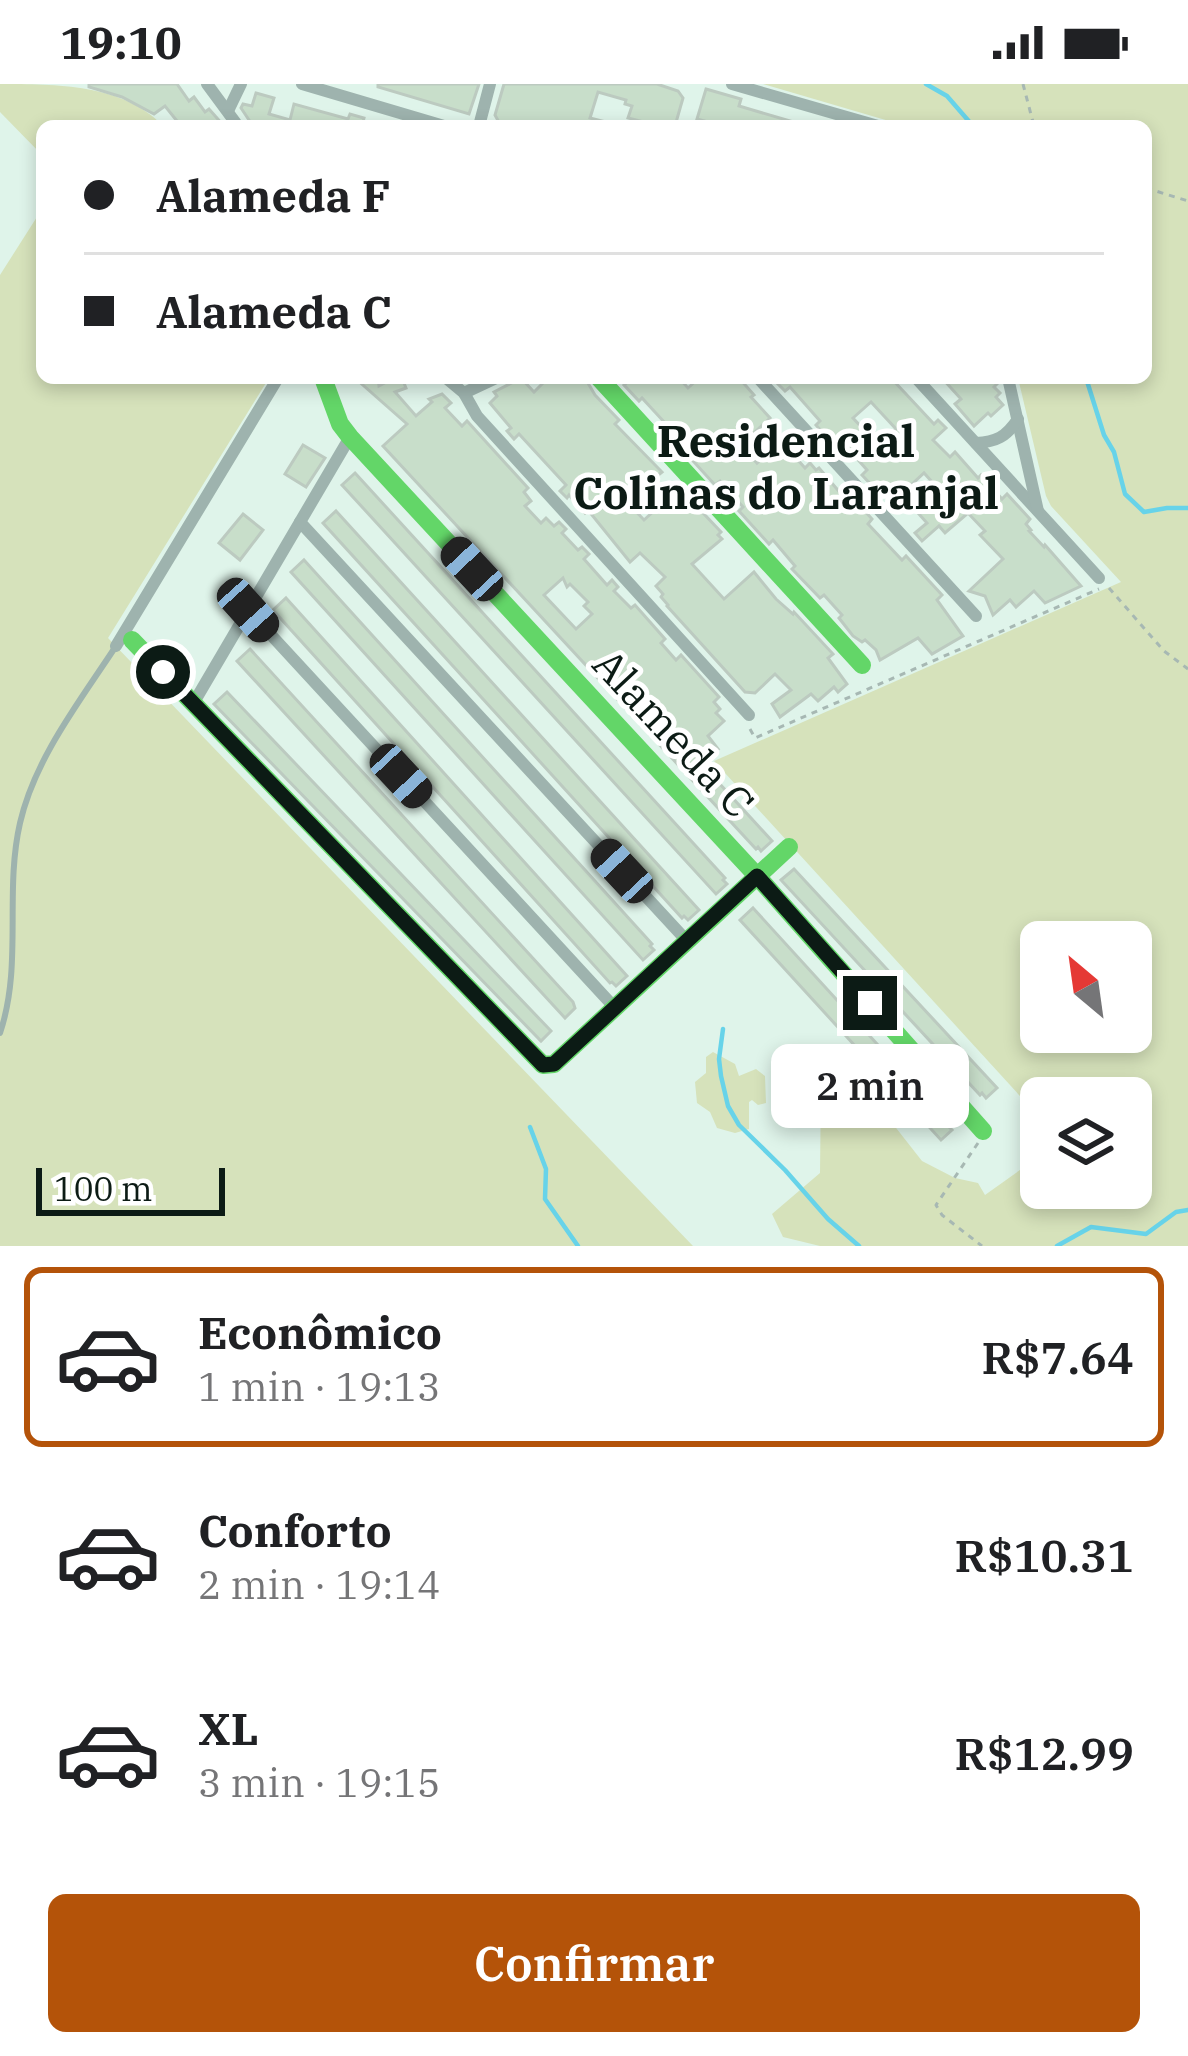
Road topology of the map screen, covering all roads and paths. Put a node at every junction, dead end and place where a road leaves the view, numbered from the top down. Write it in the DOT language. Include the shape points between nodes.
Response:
graph roads {
  1 [pos="207,84"];
  2 [pos="241,84"];
  3 [pos="302,84"];
  4 [pos="490,84"];
  5 [pos="732,84"];
  6 [pos="1024,84"];
  7 [pos="228,110"];
  8 [pos="234,120"];
  9 [pos="424,120"];
  10 [pos="480,120"];
  11 [pos="857,120"];
  12 [pos="1033,120"];
  13 [pos="1152,190"];
  14 [pos="1188,201"];
  15 [pos="275,384"];
  16 [pos="325,384"];
  17 [pos="453,384"];
  18 [pos="483,384"];
  19 [pos="605,384"];
  20 [pos="763,384"];
  21 [pos="922,384"];
  22 [pos="1009,384"];
  23 [pos="464,393"];
  24 [pos="1018,419"];
  25 [pos="350,437"];
  26 [pos="976,443"];
  27 [pos="1039,512"];
  28 [pos="300,522"];
  29 [pos="1099,578"];
  30 [pos="248,610"];
  31 [pos="976,616"];
  32 [pos="124,643"];
  33 [pos="862,664"];
  34 [pos="1188,669"];
  35 [pos="193,704"];
  36 [pos="748,715"];
  37 [pos="788,847"];
  38 [pos="757,876"];
  39 [pos="687,941"];
  40 [pos="615,1008"];
  41 [pos="0,1033"];
  42 [pos="983,1131"];
  43 [pos="982,1246"];
  1 -- 7 [label="street"];
  2 -- 7 [label="street"];
  3 -- 9 [label="street"];
  4 -- 10 [label="street"];
  5 -- 11 [label="street"];
  6 -- 12 [label="path"];
  7 -- 8 [label="street"];
  13 -- 14 [label="path"];
  15 -- 32 [label="street"];
  16 -- 25 [label="street, Alameda C"];
  17 -- 23 [label="street"];
  18 -- 23 [label="street"];
  19 -- 33 [label="street"];
  20 -- 31 [label="street"];
  21 -- 26 [label="street"];
  22 -- 24 [label="street"];
  23 -- 36 [label="street"];
  24 -- 26 [label="street" via="997,440"];
  24 -- 27 [label="street"];
  25 -- 28 [label="street"];
  25 -- 38 [label="street, Alameda C"];
  26 -- 27 [label="street"];
  27 -- 29 [label="street"];
  28 -- 30 [label="street"];
  28 -- 39 [label="street"];
  30 -- 35 [label="street"];
  30 -- 40 [label="street"];
  32 -- 35 [label="street"];
  32 -- 41 [label="lane" via="51,747 20,823 14,968"];
  34 -- 36 [label="path" via="1107,586 754,738"];
  35 -- 40 [label="street" via="539,1064 554,1064"];
  37 -- 38 [label="street"];
  38 -- 39 [label="street"];
  38 -- 42 [label="street, Alameda C"];
  39 -- 40 [label="street"];
  42 -- 43 [label="path" via="936,1205"];
}
